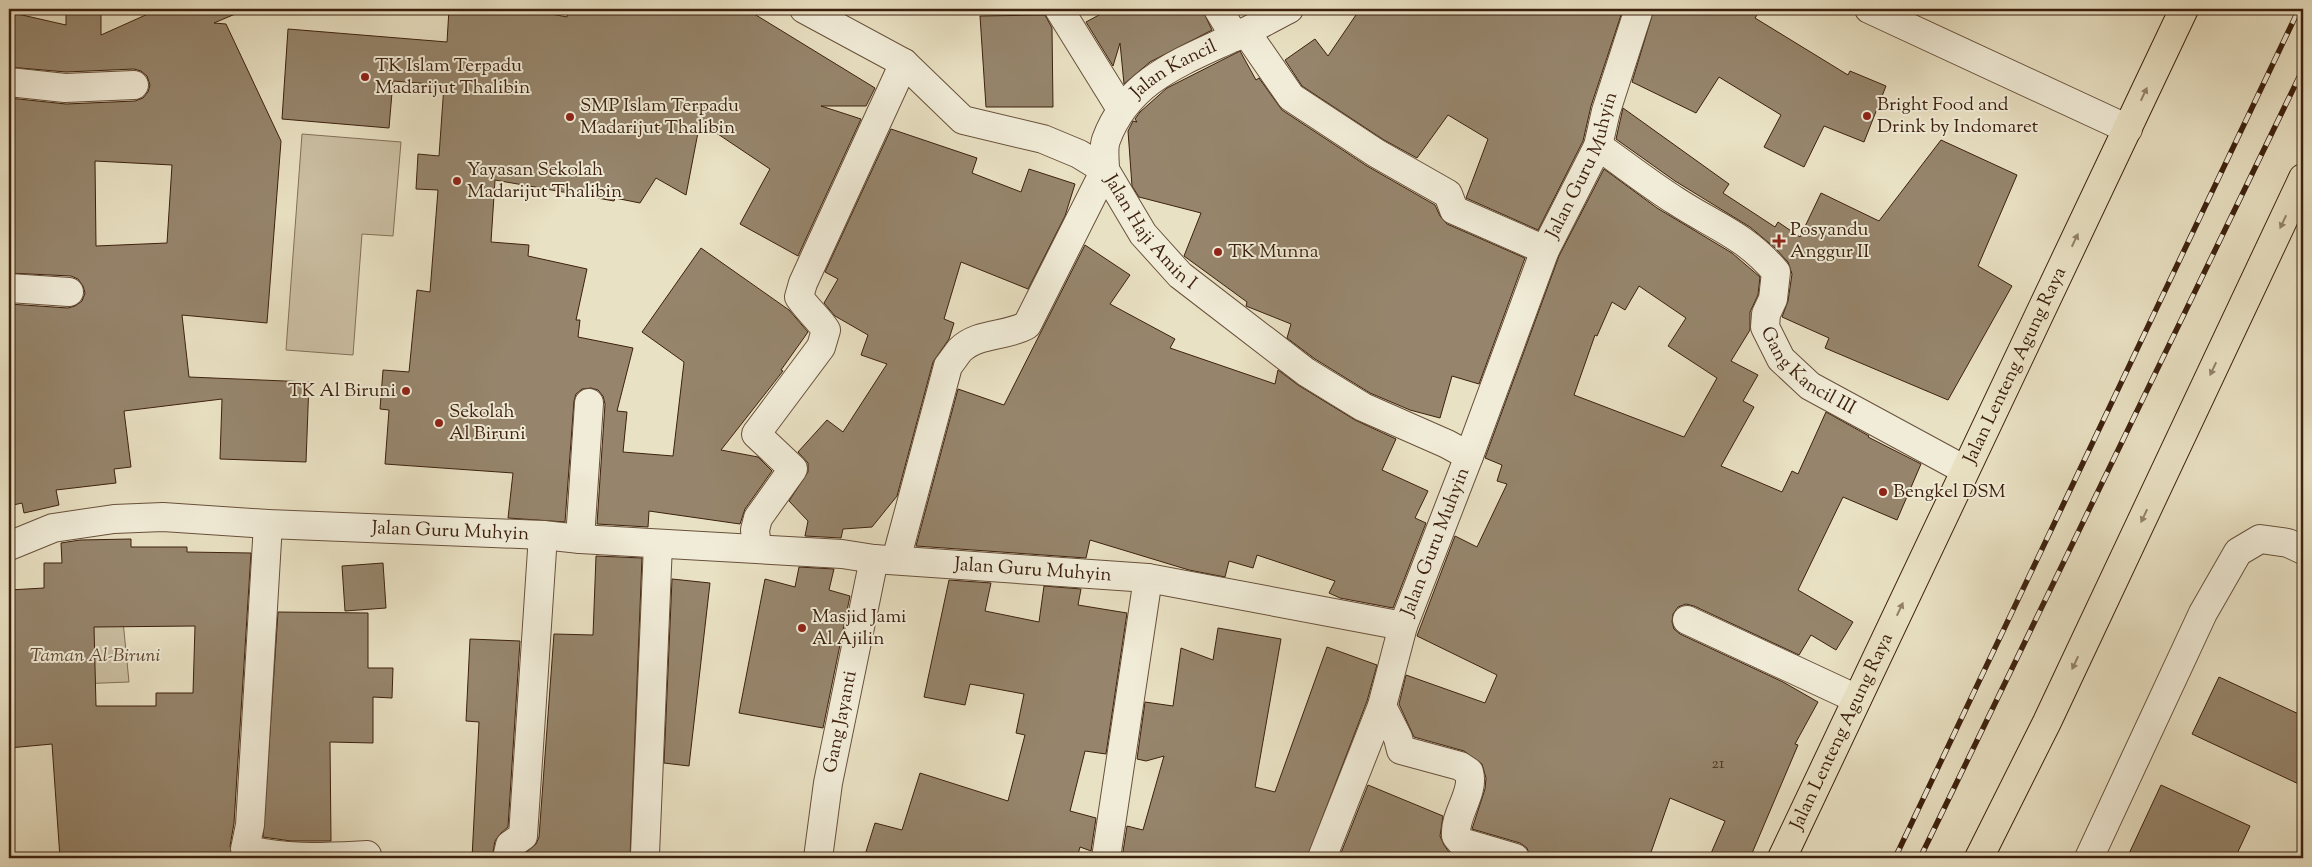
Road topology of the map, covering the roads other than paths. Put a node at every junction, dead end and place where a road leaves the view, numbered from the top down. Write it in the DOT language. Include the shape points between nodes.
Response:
graph roads {
  1 [pos="804,9"];
  2 [pos="1059,9"];
  3 [pos="1218,9"];
  4 [pos="1289,9"];
  5 [pos="1639,9"];
  6 [pos="1869,9"];
  7 [pos="2184,9"];
  8 [pos="1240,34"];
  9 [pos="904,63"];
  10 [pos="9,82"];
  11 [pos="134,86"];
  12 [pos="1121,109"];
  13 [pos="2128,128"];
  14 [pos="1598,146"];
  15 [pos="1105,170"];
  16 [pos="2303,178"];
  17 [pos="1545,250"];
  18 [pos="9,288"];
  19 [pos="68,292"];
  20 [pos="589,403"];
  21 [pos="1470,456"];
  22 [pos="1965,470"];
  23 [pos="268,524"];
  24 [pos="543,535"];
  25 [pos="580,539"];
  26 [pos="658,544"];
  27 [pos="9,546"];
  28 [pos="757,548"];
  29 [pos="2303,550"];
  30 [pos="885,559"];
  31 [pos="1148,578"];
  32 [pos="1687,620"];
  33 [pos="1403,626"];
  34 [pos="1858,699"];
  35 [pos="1382,706"];
  36 [pos="245,853"];
  37 [pos="645,854"];
  38 [pos="367,855"];
  39 [pos="507,858"];
  40 [pos="818,858"];
  41 [pos="1106,858"];
  42 [pos="1322,858"];
  43 [pos="1515,858"];
  44 [pos="1782,858"];
  45 [pos="1979,858"];
  46 [pos="2089,858"];
  1 -- 9 [label="street, Jalan Haji Amin I"];
  2 -- 12 [label="street"];
  3 -- 8 [label="street"];
  4 -- 8 [label="street, Jalan Kancil"];
  5 -- 14 [label="street, Jalan Guru Muhyin"];
  6 -- 13 [label="street"];
  13 -- 7 [label="main road, Jalan Lenteng Agung Raya, one-way"];
  8 -- 12 [label="street, Jalan Kancil" via="1168,68 1136,92"];
  8 -- 17 [label="street" via="1291,97 1376,153 1448,194 1454,210"];
  9 -- 15 [label="street, Jalan Haji Amin I" via="963,120 1043,139 1079,154"];
  9 -- 28 [label="street" via="803,283 799,297 826,330 821,347 756,434 793,469 758,518 755,530"];
  10 -- 11 [label="street" via="65,88"];
  12 -- 15 [label="street, Jalan Kancil" via="1105,142"];
  22 -- 13 [label="main road, Jalan Lenteng Agung Raya, one-way"];
  14 -- 17 [label="street, Jalan Guru Muhyin"];
  14 -- 22 [label="street, Gang Kancil III" via="1677,202 1759,252 1776,272 1765,327 1781,360 1810,386"];
  15 -- 21 [label="street, Jalan Haji Amin I" via="1143,234 1180,275 1306,372 1363,407"];
  15 -- 30 [label="street" via="1027,326 977,339 961,349 948,366"];
  16 -- 45 [label="main road, one-way" via="2060,695"];
  17 -- 21 [label="street, Jalan Guru Muhyin"];
  18 -- 19 [label="street"];
  20 -- 25 [label="street"];
  21 -- 33 [label="street, Jalan Guru Muhyin"];
  34 -- 22 [label="main road, Jalan Lenteng Agung Raya, one-way"];
  23 -- 24 [label="street, Jalan Guru Muhyin"];
  23 -- 27 [label="street, Jalan Guru Muhyin" via="163,517 114,519 53,528"];
  23 -- 36 [label="street" via="250,825"];
  24 -- 25 [label="street, Jalan Guru Muhyin"];
  24 -- 39 [label="street" via="523,836 510,845"];
  25 -- 26 [label="street, Jalan Guru Muhyin"];
  26 -- 28 [label="street, Jalan Guru Muhyin"];
  26 -- 37 [label="street"];
  28 -- 30 [label="street, Jalan Guru Muhyin"];
  29 -- 46 [label="street" via="2288,543 2260,539 2238,552 2203,613"];
  30 -- 31 [label="street, Jalan Guru Muhyin"];
  30 -- 40 [label="street, Gang Jayanti" via="828,783"];
  31 -- 33 [label="street, Jalan Guru Muhyin"];
  31 -- 41 [label="street"];
  32 -- 34 [label="street"];
  33 -- 35 [label="street"];
  34 -- 44 [label="main road, Jalan Lenteng Agung Raya"];
  35 -- 42 [label="street"];
  35 -- 43 [label="street" via="1401,750 1460,766 1469,772 1471,781 1455,827 1461,842"];
  36 -- 38 [label="street" via="308,858"];
}
